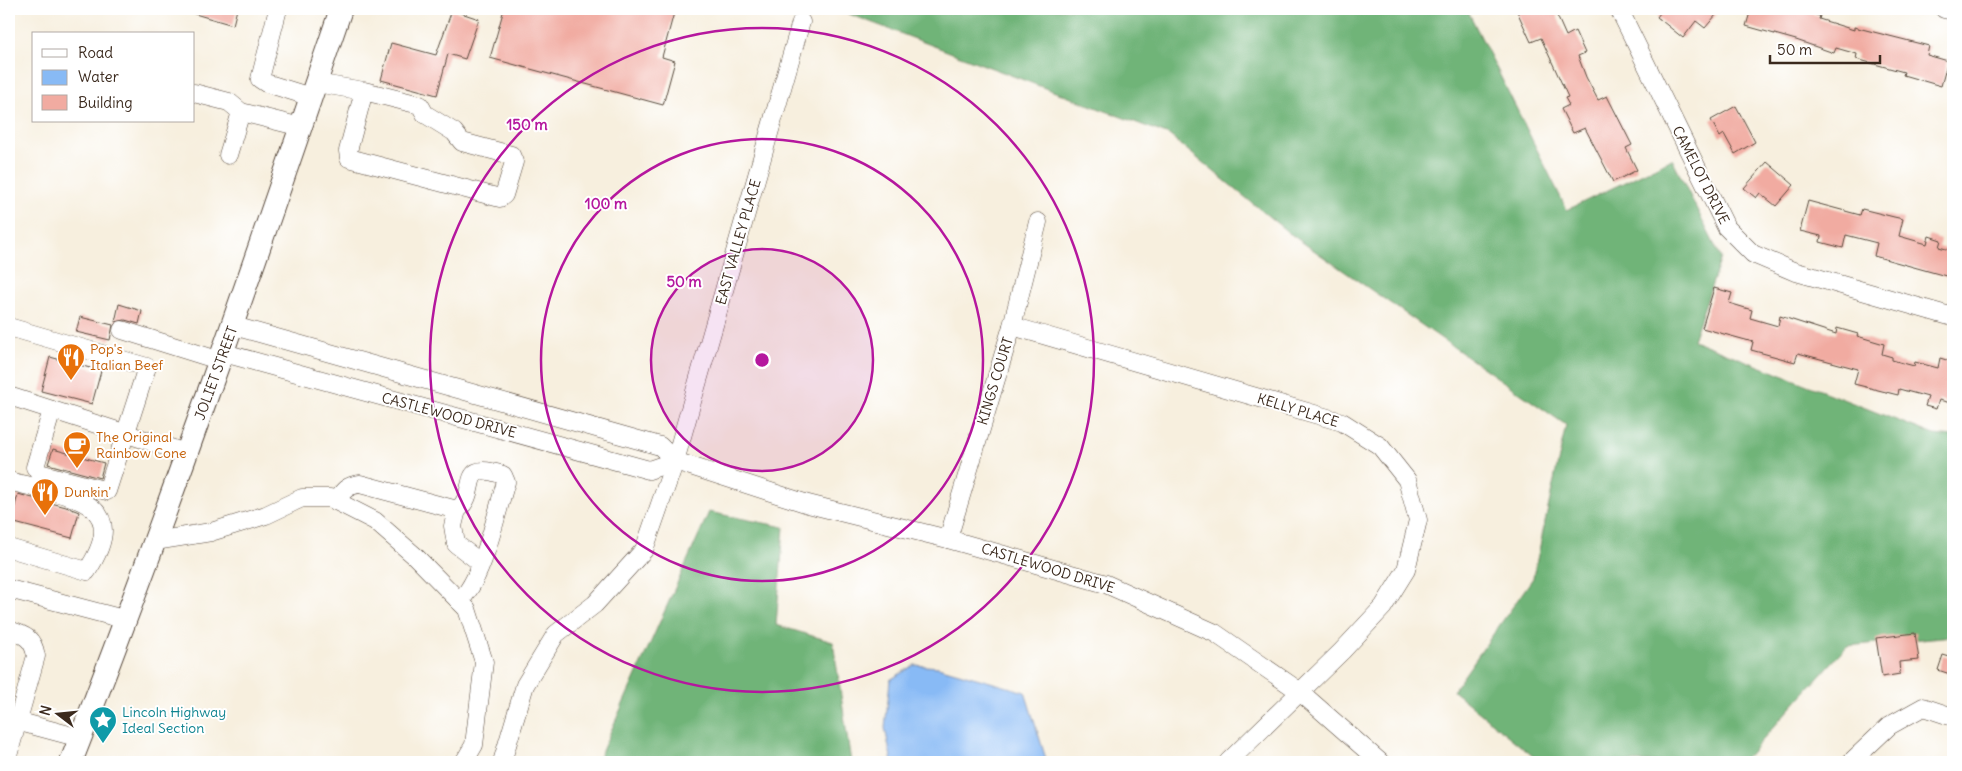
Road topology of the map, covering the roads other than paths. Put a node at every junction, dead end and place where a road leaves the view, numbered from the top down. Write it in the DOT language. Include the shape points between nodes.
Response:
graph roads {
  1 [pos="278,9"];
  2 [pos="341,9"];
  3 [pos="1619,9"];
  4 [pos="1944,9"];
  5 [pos="1953,11"];
  6 [pos="801,22"];
  7 [pos="313,90"];
  8 [pos="364,90"];
  9 [pos="195,93"];
  10 [pos="241,112"];
  11 [pos="301,127"];
  12 [pos="228,155"];
  13 [pos="1038,222"];
  14 [pos="1953,317"];
  15 [pos="234,326"];
  16 [pos="1012,326"];
  17 [pos="9,327"];
  18 [pos="122,330"];
  19 [pos="222,357"];
  20 [pos="9,396"];
  21 [pos="52,410"];
  22 [pos="127,434"];
  23 [pos="186,453"];
  24 [pos="675,461"];
  25 [pos="9,481"];
  26 [pos="336,501"];
  27 [pos="457,510"];
  28 [pos="948,539"];
  29 [pos="155,541"];
  30 [pos="9,548"];
  31 [pos="481,563"];
  32 [pos="9,589"];
  33 [pos="459,601"];
  34 [pos="127,620"];
  35 [pos="9,630"];
  36 [pos="1299,691"];
  37 [pos="1953,717"];
  38 [pos="13,720"];
  39 [pos="80,738"];
  40 [pos="9,752"];
  41 [pos="71,762"];
  42 [pos="464,762"];
  43 [pos="502,762"];
  44 [pos="1228,762"];
  45 [pos="1380,762"];
  46 [pos="1851,762"];
  1 -- 7 [label="street" via="260,79 266,83"];
  2 -- 7 [label="main road, JOLIET STREET"];
  3 -- 14 [label="street, CAMELOT DRIVE" via="1726,227 1753,254 1793,272"];
  4 -- 5 [label="street"];
  6 -- 24 [label="street, EAST VALLEY PLACE"];
  7 -- 8 [label="street"];
  7 -- 11 [label="main road, JOLIET STREET"];
  8 -- 8 [label="street" via="349,158 500,198 504,195 514,162 511,155 462,142 454,132 425,114 420,106"];
  9 -- 10 [label="street" via="229,102"];
  10 -- 11 [label="street"];
  10 -- 12 [label="street"];
  11 -- 15 [label="main road, JOLIET STREET"];
  13 -- 16 [label="street, KINGS COURT"];
  15 -- 19 [label="main road, JOLIET STREET"];
  15 -- 24 [label="street, CASTLEWOOD DRIVE" via="660,446"];
  16 -- 28 [label="street, KINGS COURT"];
  16 -- 36 [label="street, KELLY PLACE" via="1342,422 1380,446 1407,480 1418,520 1406,570 1383,607"];
  17 -- 22 [label="street" via="148,367"];
  18 -- 19 [label="street, CASTLEWOOD DRIVE"];
  19 -- 23 [label="main road, JOLIET STREET"];
  19 -- 24 [label="street, CASTLEWOOD DRIVE" via="649,470"];
  20 -- 21 [label="street"];
  21 -- 22 [label="street"];
  21 -- 22 [label="street" via="35,467 39,473 107,491"];
  22 -- 23 [label="street"];
  23 -- 29 [label="main road, JOLIET STREET"];
  24 -- 28 [label="street, CASTLEWOOD DRIVE" via="808,504"];
  24 -- 43 [label="street, EAST VALLEY PLACE" via="644,550 595,604 556,634 525,685"];
  25 -- 30 [label="street" via="84,501 104,522 101,546 87,571"];
  26 -- 27 [label="street" via="351,484 360,484"];
  26 -- 29 [label="street" via="302,498 266,515 211,532"];
  26 -- 33 [label="street" via="375,521"];
  27 -- 31 [label="street" via="453,536 456,544"];
  27 -- 31 [label="street" via="464,506 475,473 480,469 503,475 506,482"];
  28 -- 36 [label="street, CASTLEWOOD DRIVE" via="1106,584 1215,633"];
  29 -- 34 [label="main road, JOLIET STREET"];
  31 -- 33 [label="street" via="469,593"];
  32 -- 34 [label="street"];
  33 -- 42 [label="street" via="467,609 484,662 474,745"];
  34 -- 39 [label="main road, JOLIET STREET"];
  35 -- 38 [label="street" via="26,635 34,645 36,656"];
  36 -- 44 [label="street, KELLY PLACE"];
  36 -- 45 [label="street, CASTLEWOOD DRIVE"];
  37 -- 46 [label="street" via="1923,706 1889,726"];
  38 -- 39 [label="street"];
  38 -- 40 [label="street"];
  39 -- 41 [label="main road, JOLIET STREET"];
}
